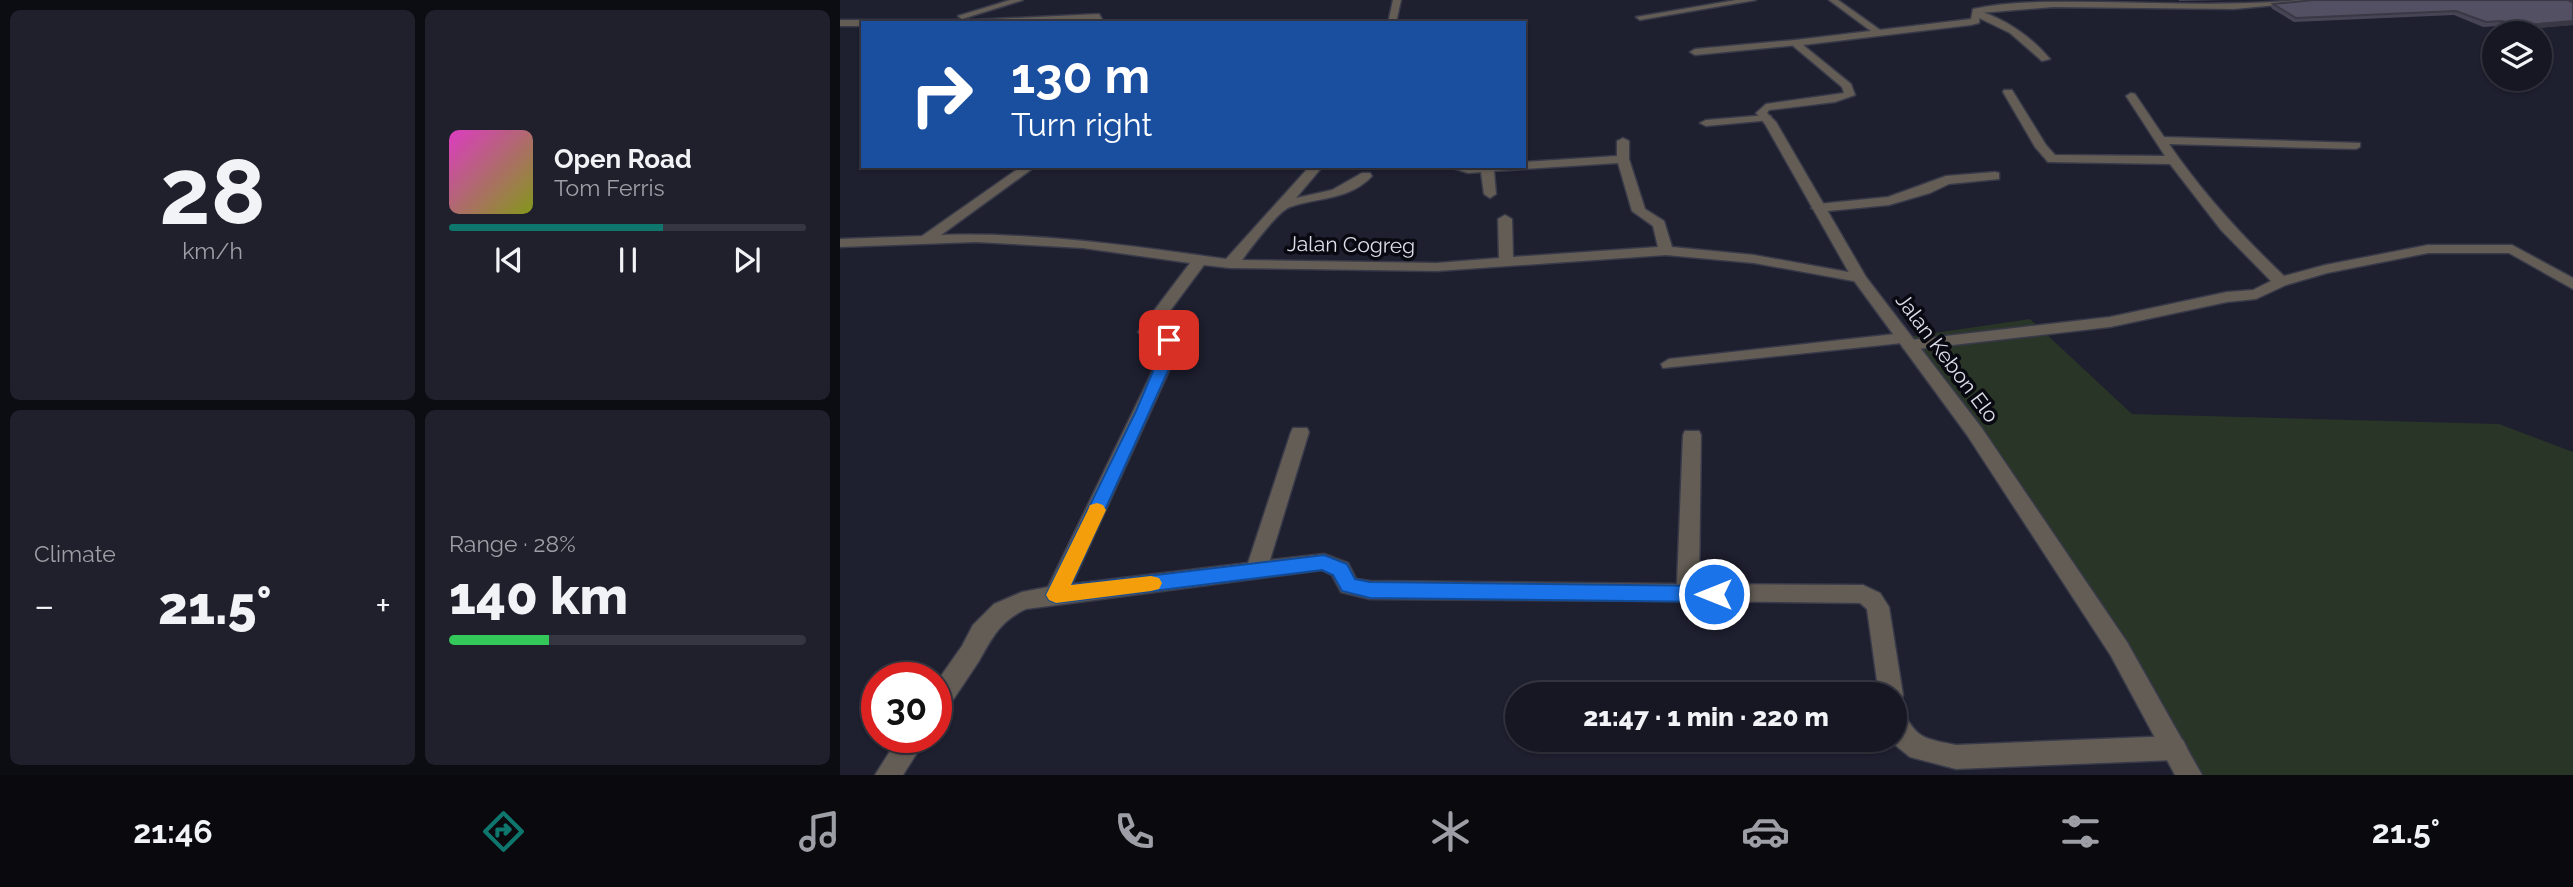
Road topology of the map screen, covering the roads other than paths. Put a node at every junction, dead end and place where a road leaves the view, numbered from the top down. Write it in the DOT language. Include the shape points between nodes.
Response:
graph roads {
  1 [pos="1019,0"];
  2 [pos="1397,0"];
  3 [pos="1752,0"];
  4 [pos="1833,0"];
  5 [pos="2328,0"];
  6 [pos="2300,1"];
  7 [pos="1976,13"];
  8 [pos="1098,17"];
  9 [pos="1640,17"];
  10 [pos="949,21"];
  11 [pos="1003,21"];
  12 [pos="1392,21"];
  13 [pos="840,23"];
  14 [pos="861,23"];
  15 [pos="1878,32"];
  16 [pos="1795,43"];
  17 [pos="1695,52"];
  18 [pos="2045,59"];
  19 [pos="2008,92"];
  20 [pos="2131,96"];
  21 [pos="1767,118"];
  22 [pos="1706,122"];
  23 [pos="2161,140"];
  24 [pos="1623,141"];
  25 [pos="2356,145"];
  26 [pos="1623,159"];
  27 [pos="2175,160"];
  28 [pos="1526,166"];
  29 [pos="1027,168"];
  30 [pos="1315,168"];
  31 [pos="1460,168"];
  32 [pos="1487,168"];
  33 [pos="1366,176"];
  34 [pos="1996,176"];
  35 [pos="1490,194"];
  36 [pos="1281,204"];
  37 [pos="1818,208"];
  38 [pos="1505,219"];
  39 [pos="925,240"];
  40 [pos="840,243"];
  41 [pos="1666,251"];
  42 [pos="1200,260"];
  43 [pos="1506,262"];
  44 [pos="1230,264"];
  45 [pos="1859,278"];
  46 [pos="2281,282"];
  47 [pos="2573,284"];
  48 [pos="1907,342"];
  49 [pos="1669,364"];
  50 [pos="1300,432"];
  51 [pos="1692,435"];
  52 [pos="1256,571"];
  53 [pos="1056,595"];
  54 [pos="1688,595"];
  55 [pos="952,681"];
  56 [pos="1889,682"];
  57 [pos="1907,741"];
  58 [pos="2174,748"];
  59 [pos="903,753"];
  60 [pos="888,775"];
  61 [pos="2189,775"];
  1 -- 10 [label="street"];
  2 -- 12 [label="street"];
  3 -- 9 [label="street"];
  4 -- 15 [label="street"];
  5 -- 6 [label="street"];
  6 -- 7 [label="street" via="2221,7 2035,1 1983,5"];
  7 -- 15 [label="street" via="1976,21 1971,22"];
  7 -- 18 [label="street" via="1993,18"];
  8 -- 11 [label="street"];
  13 -- 14 [label="street"];
  15 -- 16 [label="street"];
  16 -- 17 [label="street"];
  16 -- 21 [label="street" via="1847,86 1850,95 1766,107 1761,113"];
  19 -- 27 [label="street" via="2052,159"];
  20 -- 23 [label="street"];
  21 -- 22 [label="street"];
  21 -- 37 [label="street, Jalan Kebon Elo"];
  23 -- 25 [label="street"];
  23 -- 27 [label="street"];
  24 -- 26 [label="street"];
  26 -- 28 [label="street"];
  26 -- 41 [label="street" via="1637,206 1659,224"];
  27 -- 46 [label="street" via="2226,227"];
  29 -- 39 [label="street"];
  30 -- 36 [label="street"];
  31 -- 32 [label="street"];
  32 -- 35 [label="street"];
  33 -- 36 [label="street" via="1325,197"];
  34 -- 37 [label="street" via="1946,180 1889,201"];
  36 -- 44 [label="street"];
  37 -- 45 [label="street, Jalan Kebon Elo"];
  38 -- 43 [label="street"];
  39 -- 40 [label="street, Jalan Cogreg"];
  39 -- 42 [label="street, Jalan Cogreg" via="1083,244"];
  41 -- 43 [label="street, Jalan Cogreg"];
  41 -- 45 [label="street, Jalan Cogreg" via="1754,259"];
  42 -- 44 [label="street, Jalan Cogreg"];
  42 -- 53 [label="street" via="1146,332 1154,339 1169,340 1165,362"];
  43 -- 44 [label="street, Jalan Cogreg" via="1437,267"];
  45 -- 48 [label="street, Jalan Kebon Elo"];
  46 -- 47 [label="street" via="2410,251 2496,247 2520,253"];
  46 -- 48 [label="street" via="2256,294 2110,322"];
  48 -- 49 [label="street"];
  48 -- 58 [label="street, Jalan Kebon Elo" via="1973,431 2119,649"];
  50 -- 52 [label="street"];
  51 -- 54 [label="street"];
  52 -- 53 [label="street"];
  52 -- 54 [label="street" via="1324,562 1340,569 1349,586 1370,590"];
  53 -- 55 [label="street" via="1002,610 981,632"];
  54 -- 56 [label="street" via="1863,594 1878,607"];
  57 -- 58 [label="street" via="1919,749 1956,757"];
  58 -- 61 [label="street, Jalan Kebon Elo"];
  59 -- 60 [label="street"];
}
